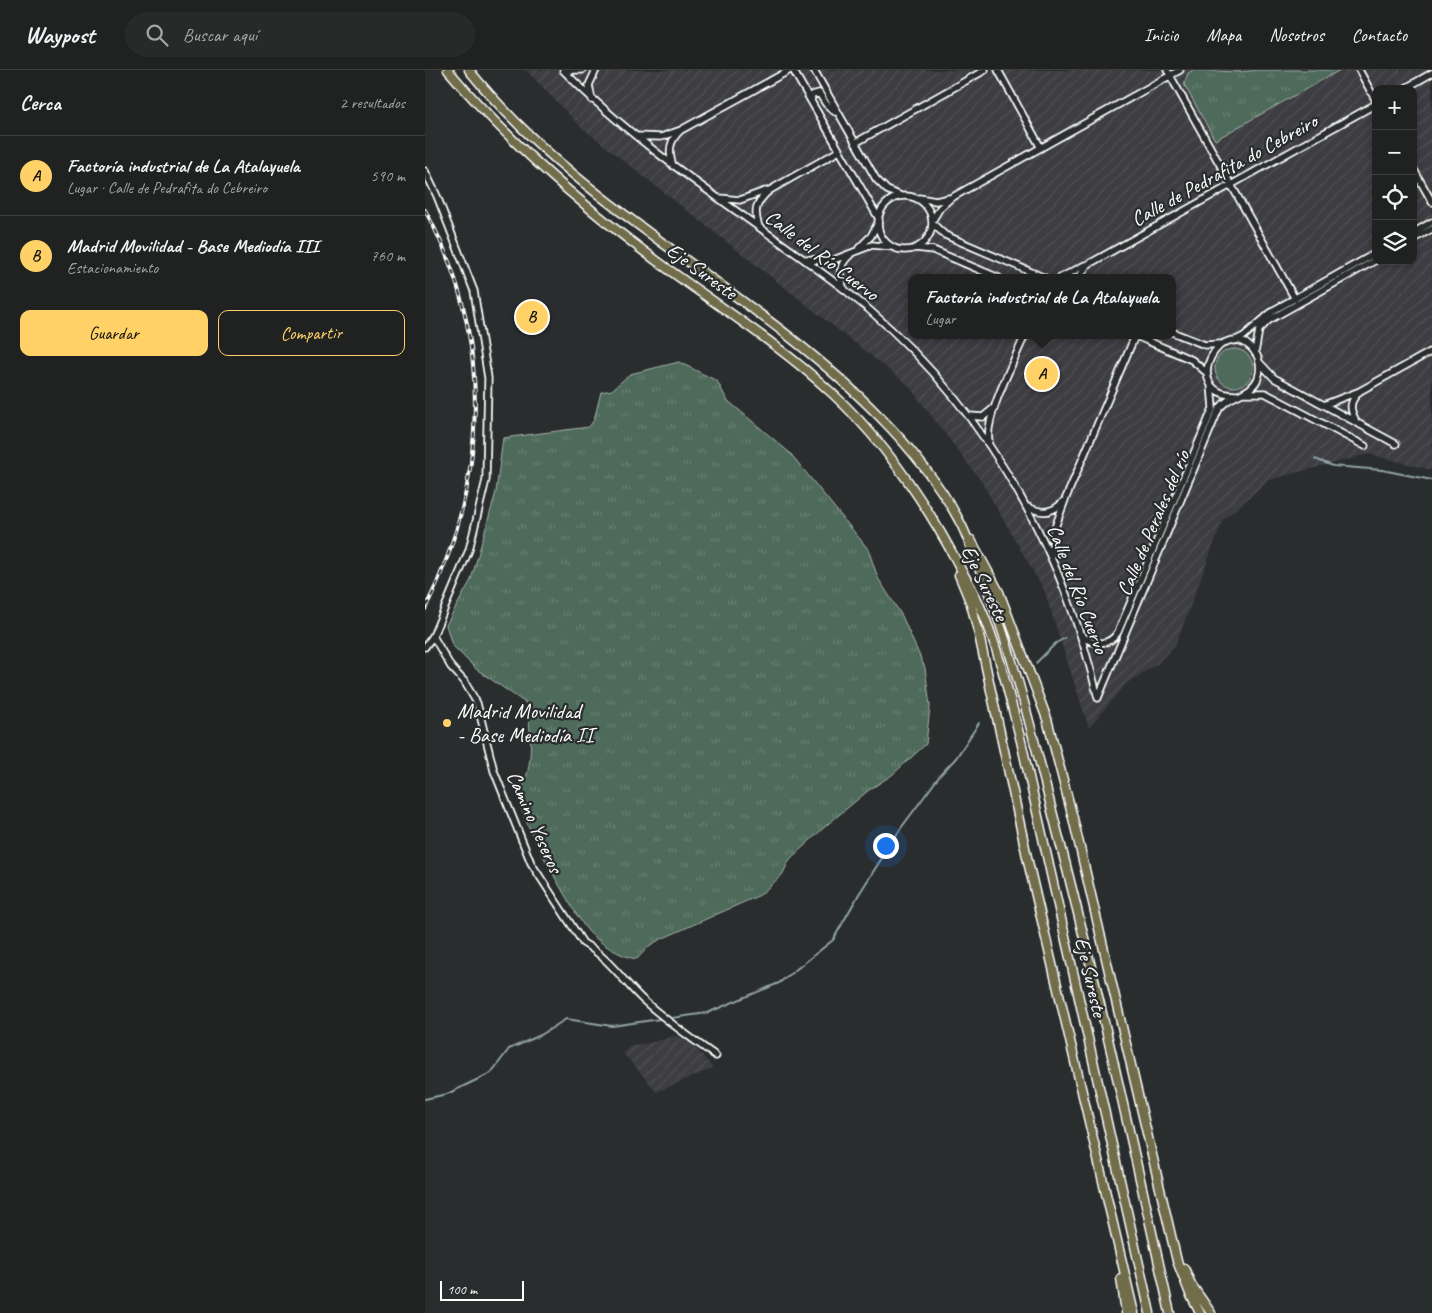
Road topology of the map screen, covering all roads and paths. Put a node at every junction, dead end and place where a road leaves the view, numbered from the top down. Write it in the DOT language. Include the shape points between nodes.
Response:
graph roads {
  1 [pos="449,70"];
  2 [pos="469,70"];
  3 [pos="564,70"];
  4 [pos="582,70"];
  5 [pos="596,70"];
  6 [pos="792,70"];
  7 [pos="814,70"];
  8 [pos="985,70"];
  9 [pos="998,70"];
  10 [pos="1181,70"];
  11 [pos="1359,70"];
  12 [pos="1169,73"];
  13 [pos="1432,73"];
  14 [pos="1411,85"];
  15 [pos="1372,94"];
  16 [pos="592,100"];
  17 [pos="811,101"];
  18 [pos="1372,104"];
  19 [pos="839,115"];
  20 [pos="681,130"];
  21 [pos="634,136"];
  22 [pos="855,143"];
  23 [pos="1041,148"];
  24 [pos="839,151"];
  25 [pos="673,166"];
  26 [pos="425,171"];
  27 [pos="1417,175"];
  28 [pos="1231,185"];
  29 [pos="770,190"];
  30 [pos="901,196"];
  31 [pos="716,197"];
  32 [pos="914,198"];
  33 [pos="951,198"];
  34 [pos="1432,202"];
  35 [pos="879,220"];
  36 [pos="932,222"];
  37 [pos="1432,222"];
  38 [pos="760,228"];
  39 [pos="1432,229"];
  40 [pos="1417,230"];
  41 [pos="1417,237"];
  42 [pos="895,248"];
  43 [pos="914,248"];
  44 [pos="857,250"];
  45 [pos="1372,256"];
  46 [pos="801,258"];
  47 [pos="1372,262"];
  48 [pos="1087,265"];
  49 [pos="990,274"];
  50 [pos="1036,274"];
  51 [pos="1068,274"];
  52 [pos="1081,274"];
  53 [pos="845,291"];
  54 [pos="1295,299"];
  55 [pos="1176,334"];
  56 [pos="1023,339"];
  57 [pos="1133,339"];
  58 [pos="1144,339"];
  59 [pos="1234,342"];
  60 [pos="1223,344"];
  61 [pos="1432,351"];
  62 [pos="1255,353"];
  63 [pos="1259,361"];
  64 [pos="1207,373"];
  65 [pos="1211,382"];
  66 [pos="1360,391"];
  67 [pos="1239,394"];
  68 [pos="1326,404"];
  69 [pos="995,406"];
  70 [pos="969,416"];
  71 [pos="1357,421"];
  72 [pos="990,444"];
  73 [pos="1396,444"];
  74 [pos="1365,446"];
  75 [pos="1065,500"];
  76 [pos="1028,507"];
  77 [pos="961,524"];
  78 [pos="944,538"];
  79 [pos="1053,559"];
  80 [pos="1080,634"];
  81 [pos="433,636"];
  82 [pos="425,646"];
  83 [pos="1097,698"];
  84 [pos="715,1056"];
  85 [pos="1169,1224"];
  86 [pos="1117,1244"];
  87 [pos="1125,1313"];
  88 [pos="1134,1313"];
  89 [pos="1150,1313"];
  90 [pos="1170,1313"];
  91 [pos="1200,1313"];
  92 [pos="1211,1313"];
  1 -- 78 [label="highway, Eje Sureste" via="505,132 554,179 641,249 793,359 835,395 905,476"];
  2 -- 77 [label="highway, Eje Sureste" via="520,126 594,193 796,340 845,383 904,442"];
  3 -- 4 [label="street"];
  3 -- 16 [label="street, Calle del Río Cuervo"];
  5 -- 16 [label="street" via="589,85"];
  6 -- 17 [label="street"];
  6 -- 20 [label="street"];
  7 -- 19 [label="street"];
  8 -- 22 [label="street"];
  9 -- 23 [label="street"];
  10 -- 12 [label="street"];
  11 -- 15 [label="street"];
  12 -- 23 [label="street"];
  12 -- 28 [label="street"];
  13 -- 14 [label="street"];
  16 -- 21 [label="street, Calle del Río Cuervo"];
  17 -- 19 [label="street" via="814,93 819,93"];
  17 -- 24 [label="street"];
  18 -- 28 [label="street, Calle de Pedrafita do Cebreiro"];
  19 -- 22 [label="street"];
  20 -- 21 [label="street" via="661,137"];
  20 -- 25 [label="street" via="670,145"];
  21 -- 25 [label="street, Calle del Río Cuervo"];
  22 -- 30 [label="street" via="882,187"];
  23 -- 33 [label="street"];
  24 -- 29 [label="street"];
  24 -- 35 [label="street"];
  25 -- 31 [label="street, Calle del Río Cuervo"];
  26 -- 81 [label="street" via="474,291 488,378 486,480 469,550"];
  27 -- 34 [label="street"];
  28 -- 48 [label="street, Calle de Pedrafita do Cebreiro"];
  28 -- 54 [label="street"];
  29 -- 31 [label="street" via="741,200"];
  29 -- 38 [label="street" via="756,206 755,215"];
  30 -- 32 [label="street"];
  30 -- 35 [label="street" via="886,204"];
  31 -- 38 [label="street, Calle del Río Cuervo"];
  32 -- 33 [label="street"];
  32 -- 36 [label="street" via="927,207"];
  33 -- 36 [label="street"];
  35 -- 42 [label="street" via="882,236"];
  35 -- 44 [label="street" via="867,241"];
  36 -- 43 [label="street" via="926,240"];
  36 -- 50 [label="street" via="945,235"];
  37 -- 40 [label="street"];
  38 -- 46 [label="street, Calle del Río Cuervo"];
  39 -- 41 [label="street"];
  42 -- 43 [label="street"];
  42 -- 44 [label="street" via="872,245"];
  43 -- 49 [label="street" via="933,250"];
  44 -- 46 [label="street" via="825,262"];
  44 -- 53 [label="street" via="845,259 840,269"];
  45 -- 54 [label="street"];
  46 -- 53 [label="street, Calle del Río Cuervo"];
  47 -- 62 [label="street" via="1269,320 1259,330"];
  48 -- 51 [label="street, Calle de Pedrafita do Cebreiro"];
  48 -- 52 [label="street, Calle de Pedrafita do Cebreiro"];
  53 -- 70 [label="street, Calle del Río Cuervo" via="935,372"];
  54 -- 59 [label="street" via="1268,314"];
  55 -- 60 [label="street" via="1205,345"];
  56 -- 69 [label="street"];
  57 -- 75 [label="street"];
  58 -- 64 [label="street" via="1191,360"];
  59 -- 60 [label="street"];
  59 -- 62 [label="street" via="1246,345"];
  60 -- 64 [label="street" via="1208,359"];
  61 -- 66 [label="street"];
  62 -- 63 [label="street"];
  63 -- 67 [label="street" via="1258,379"];
  63 -- 68 [label="street" via="1270,375"];
  64 -- 65 [label="street"];
  65 -- 67 [label="street" via="1223,392"];
  65 -- 80 [label="street, Calle de Perales del río" via="1215,399 1213,408 1118,632 1112,640 1103,643 1089,641"];
  66 -- 68 [label="street"];
  66 -- 71 [label="street" via="1351,403"];
  67 -- 74 [label="street" via="1265,394"];
  67 -- 83 [label="street, Calle de Perales del río" via="1223,404 1216,416"];
  68 -- 71 [label="street"];
  69 -- 70 [label="street" via="986,416"];
  69 -- 72 [label="street" via="988,430"];
  70 -- 72 [label="street, Calle del Río Cuervo"];
  71 -- 73 [label="street"];
  72 -- 76 [label="street, Calle del Río Cuervo"];
  75 -- 76 [label="street" via="1051,512"];
  75 -- 79 [label="street" via="1053,533"];
  76 -- 79 [label="street, Calle del Río Cuervo"];
  77 -- 85 [label="highway" via="979,551 999,592 1047,719"];
  77 -- 90 [label="highway, Eje Sureste" via="1000,620 1016,671 1076,903"];
  78 -- 86 [label="highway" via="971,604 979,635"];
  78 -- 89 [label="highway, Eje Sureste" via="980,605 998,654"];
  79 -- 80 [label="street, Calle del Río Cuervo"];
  80 -- 83 [label="street, Calle del Río Cuervo"];
  81 -- 82 [label="street"];
  81 -- 84 [label="street, Camino Yeseros" via="477,703 494,771 531,863 583,944 617,971 642,999"];
  85 -- 91 [label="highway" via="1177,1261"];
  85 -- 92 [label="highway" via="1191,1284"];
  86 -- 87 [label="highway"];
  86 -- 88 [label="highway"];
}
